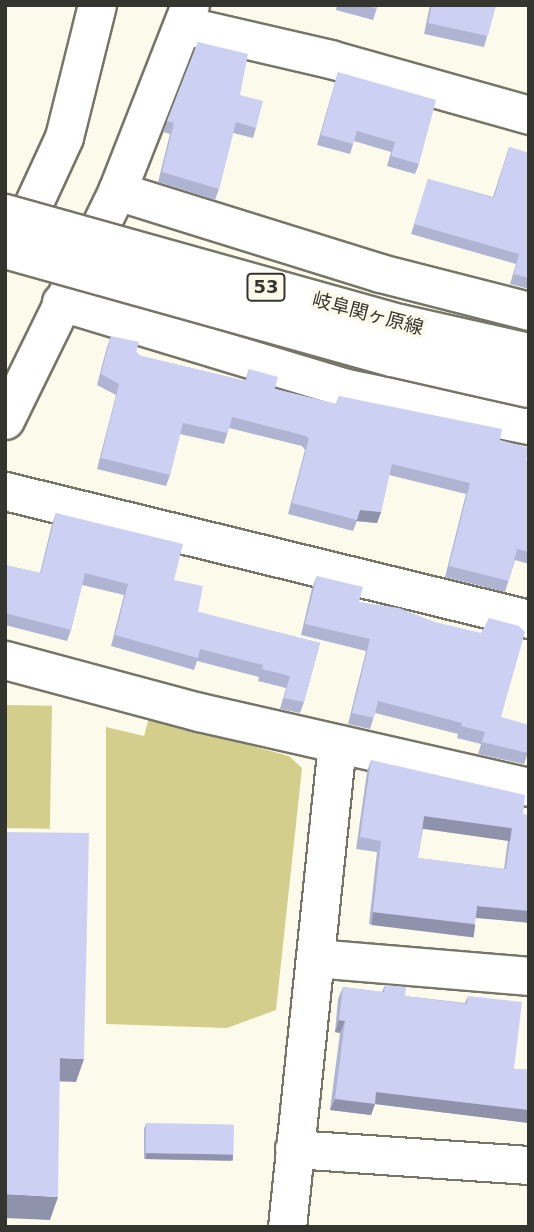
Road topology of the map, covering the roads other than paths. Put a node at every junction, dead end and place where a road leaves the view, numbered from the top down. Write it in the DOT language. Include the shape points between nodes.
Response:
graph roads {
  1 [pos="97,5"];
  2 [pos="187,15"];
  3 [pos="529,116"];
  4 [pos="117,191"];
  5 [pos="5,214"];
  6 [pos="5,249"];
  7 [pos="5,265"];
  8 [pos="61,302"];
  9 [pos="529,311"];
  10 [pos="529,353"];
  11 [pos="529,388"];
  12 [pos="5,419"];
  13 [pos="529,425"];
  14 [pos="5,491"];
  15 [pos="529,619"];
  16 [pos="5,660"];
  17 [pos="337,744"];
  18 [pos="529,787"];
  19 [pos="315,958"];
  20 [pos="529,976"];
  21 [pos="295,1149"];
  22 [pos="529,1165"];
  23 [pos="286,1227"];
  1 -- 7 [label="street" via="64,137"];
  2 -- 3 [label="street"];
  2 -- 4 [label="street"];
  4 -- 8 [label="street"];
  4 -- 9 [label="street" via="380,274"];
  5 -- 10 [label="main road, 岐阜関ヶ原線 / 53, bridge" via="400,324"];
  6 -- 11 [label="main road, 岐阜関ヶ原線 / 53, bridge" via="392,357"];
  8 -- 12 [label="street"];
  8 -- 13 [label="street" via="342,387"];
  14 -- 15 [label="street"];
  16 -- 17 [label="street"];
  17 -- 18 [label="street"];
  17 -- 19 [label="street"];
  19 -- 20 [label="street"];
  19 -- 21 [label="street"];
  21 -- 22 [label="street"];
  21 -- 23 [label="street"];
}
